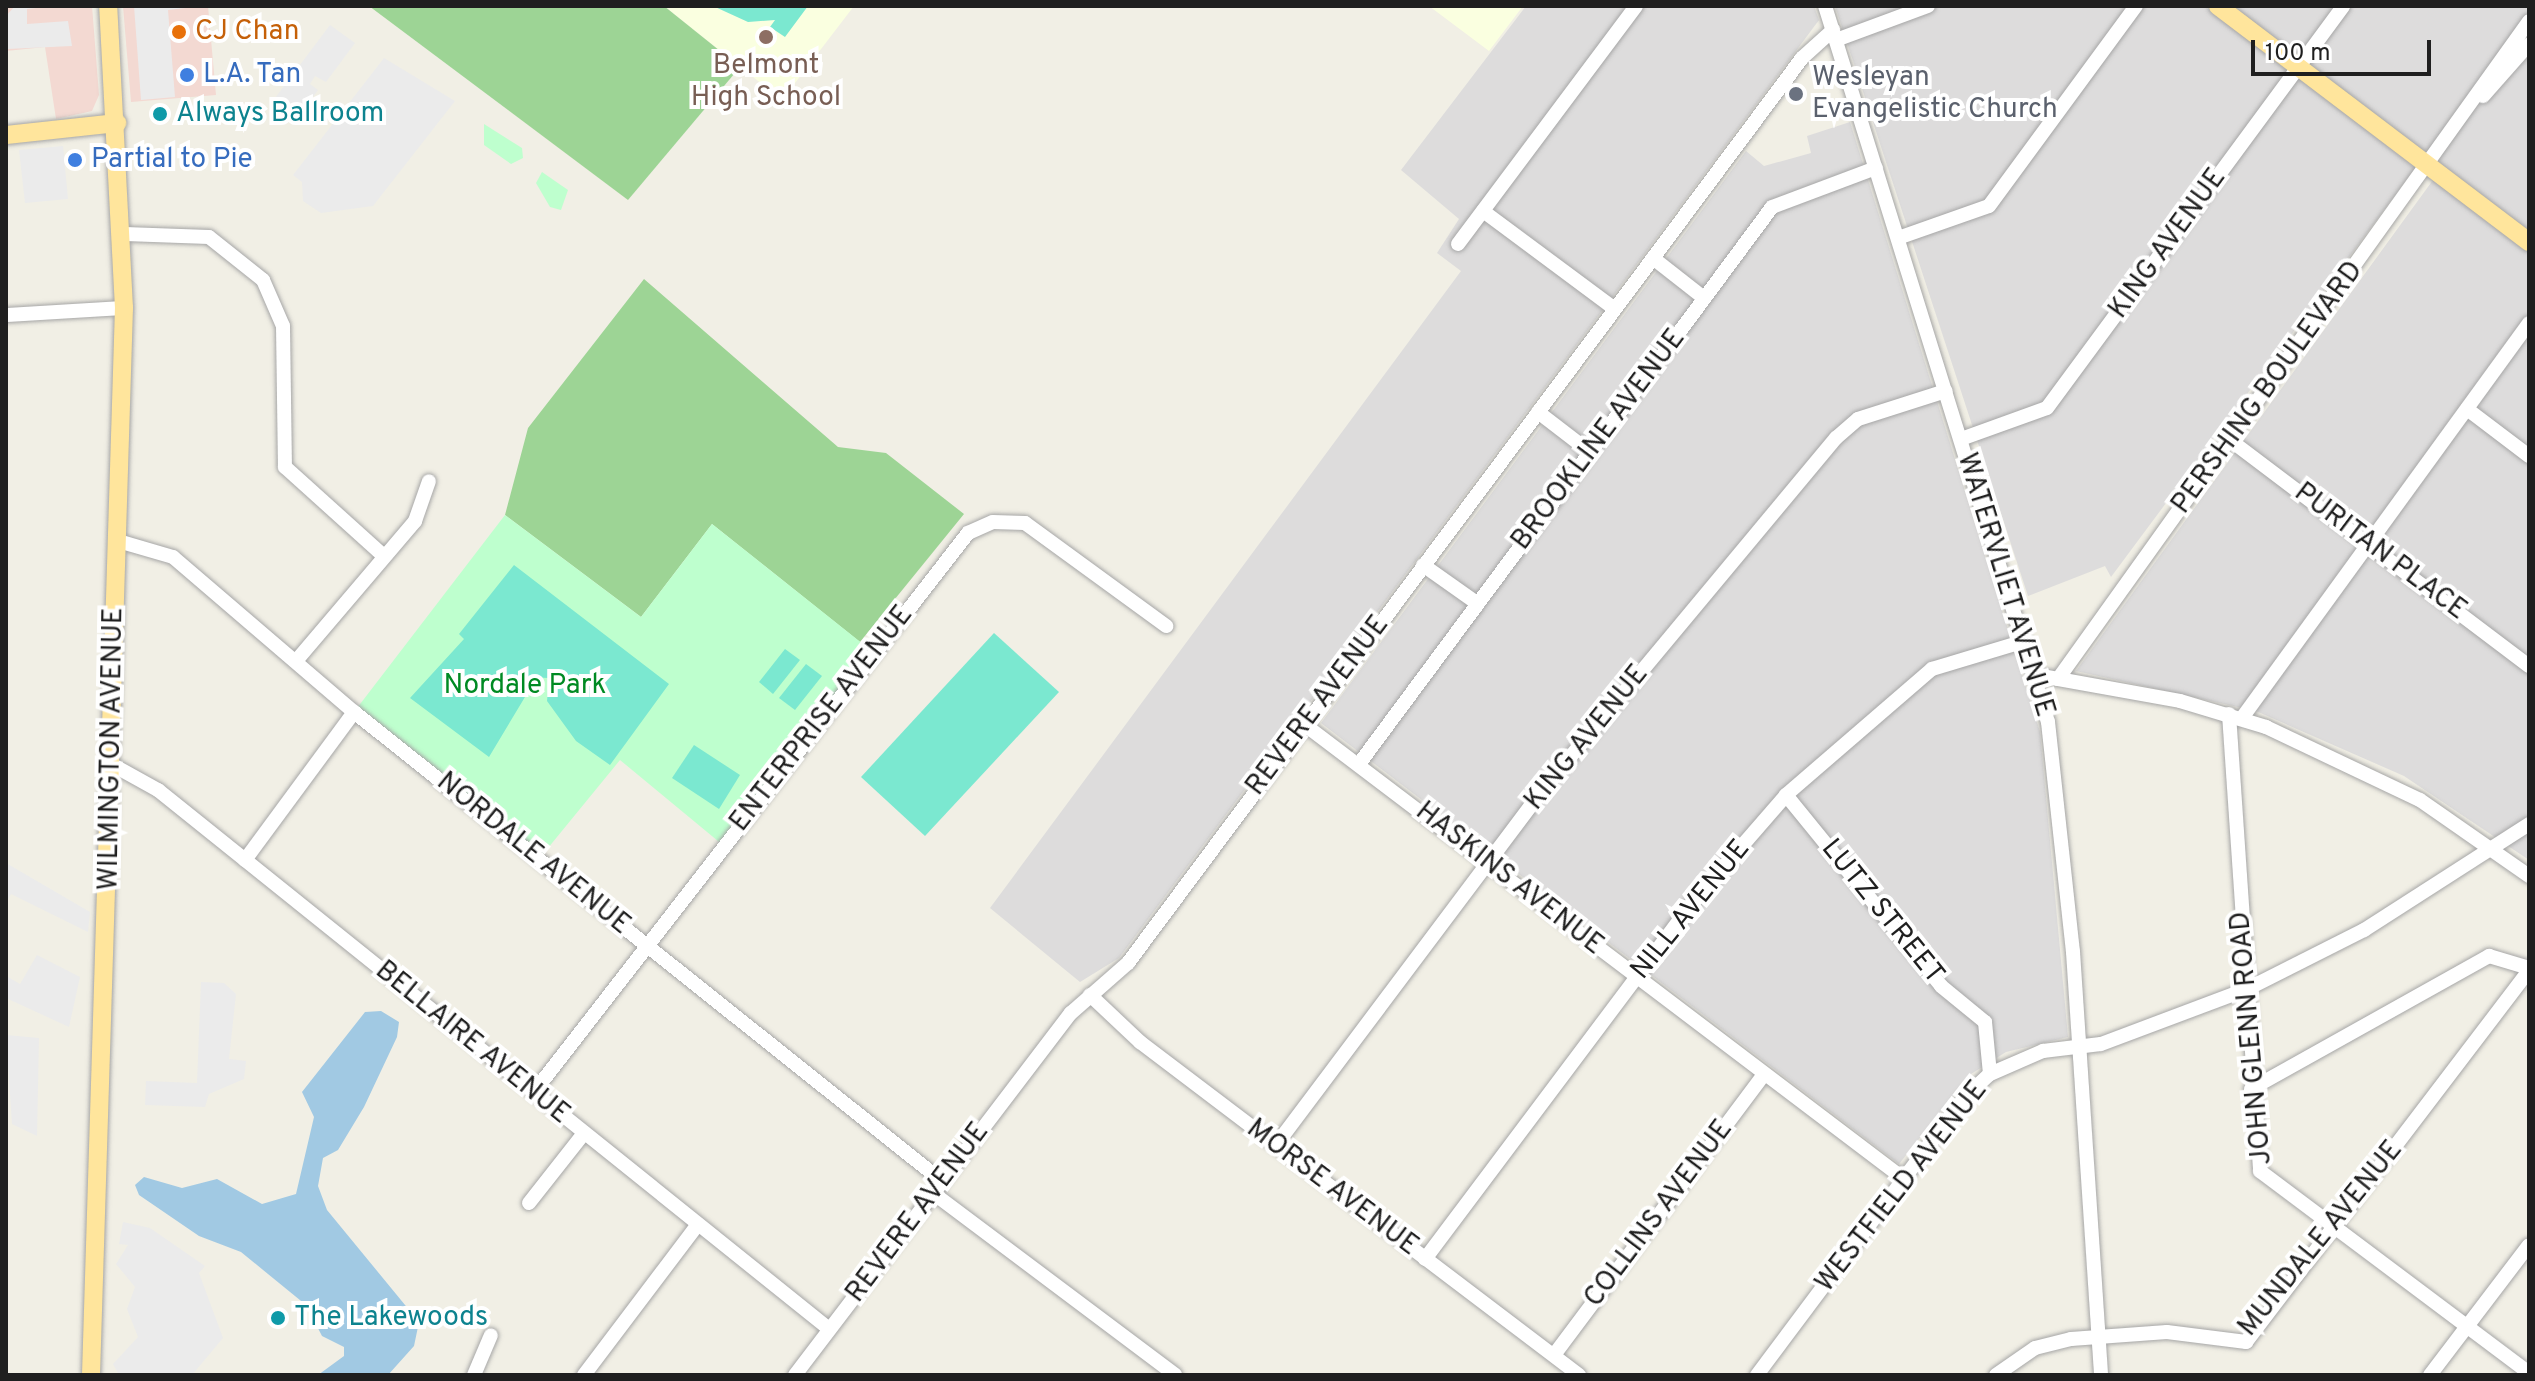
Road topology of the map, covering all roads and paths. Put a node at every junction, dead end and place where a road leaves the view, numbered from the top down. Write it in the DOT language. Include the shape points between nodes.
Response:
graph roads {
  1 [pos="108,6"];
  2 [pos="1636,6"];
  3 [pos="1825,6"];
  4 [pos="1928,6"];
  5 [pos="2136,6"];
  6 [pos="2218,6"];
  7 [pos="2343,6"];
  8 [pos="2529,21"];
  9 [pos="1834,35"];
  10 [pos="2529,44"];
  11 [pos="2298,67"];
  12 [pos="2480,99"];
  13 [pos="117,123"];
  14 [pos="6,135"];
  15 [pos="1876,168"];
  16 [pos="2431,168"];
  17 [pos="1483,211"];
  18 [pos="125,234"];
  19 [pos="1898,238"];
  20 [pos="2529,242"];
  21 [pos="1458,244"];
  22 [pos="1653,258"];
  23 [pos="1704,298"];
  24 [pos="124,308"];
  25 [pos="1615,309"];
  26 [pos="6,315"];
  27 [pos="2529,323"];
  28 [pos="1946,391"];
  29 [pos="2467,409"];
  30 [pos="1538,412"];
  31 [pos="1961,439"];
  32 [pos="2230,440"];
  33 [pos="1590,452"];
  34 [pos="2529,456"];
  35 [pos="429,481"];
  36 [pos="118,541"];
  37 [pos="2368,543"];
  38 [pos="384,556"];
  39 [pos="1423,565"];
  40 [pos="1478,604"];
  41 [pos="1166,626"];
  42 [pos="2025,641"];
  43 [pos="296,661"];
  44 [pos="2529,666"];
  45 [pos="2036,675"];
  46 [pos="2058,679"];
  47 [pos="354,712"];
  48 [pos="2235,716"];
  49 [pos="1305,725"];
  50 [pos="111,764"];
  51 [pos="1359,764"];
  52 [pos="1786,795"];
  53 [pos="2529,824"];
  54 [pos="2493,849"];
  55 [pos="245,860"];
  56 [pos="1486,863"];
  57 [pos="2529,876"];
  58 [pos="647,945"];
  59 [pos="2529,969"];
  60 [pos="1637,977"];
  61 [pos="2245,990"];
  62 [pos="1090,995"];
  63 [pos="2079,1050"];
  64 [pos="1764,1074"];
  65 [pos="1990,1074"];
  66 [pos="2251,1089"];
  67 [pos="534,1092"];
  68 [pos="584,1133"];
  69 [pos="1276,1145"];
  70 [pos="1904,1179"];
  71 [pos="938,1187"];
  72 [pos="529,1203"];
  73 [pos="698,1224"];
  74 [pos="2331,1231"];
  75 [pos="2529,1245"];
  76 [pos="1425,1259"];
  77 [pos="829,1329"];
  78 [pos="2465,1329"];
  79 [pos="491,1335"];
  80 [pos="2098,1337"];
  81 [pos="1554,1355"];
  82 [pos="2529,1373"];
  83 [pos="91,1375"];
  84 [pos="474,1375"];
  85 [pos="584,1375"];
  86 [pos="795,1375"];
  87 [pos="1175,1375"];
  88 [pos="1579,1375"];
  89 [pos="1757,1375"];
  90 [pos="1996,1375"];
  91 [pos="2101,1375"];
  92 [pos="2430,1375"];
  1 -- 13 [label="main road, WILMINGTON AVENUE"];
  2 -- 17 [label="street"];
  3 -- 9 [label="street, WATERVLIET AVENUE"];
  4 -- 9 [label="street, REVERE AVENUE"];
  5 -- 19 [label="street" via="1989,206"];
  6 -- 11 [label="main road"];
  7 -- 11 [label="street, KING AVENUE"];
  8 -- 12 [label="street, PERSHING BOULEVARD"];
  9 -- 15 [label="street, WATERVLIET AVENUE"];
  9 -- 22 [label="street, REVERE AVENUE" via="1802,58"];
  10 -- 12 [label="street, PERSHING BOULEVARD"];
  11 -- 16 [label="main road"];
  11 -- 31 [label="street, KING AVENUE" via="2047,408"];
  12 -- 16 [label="street, PERSHING BOULEVARD"];
  13 -- 14 [label="main road"];
  13 -- 18 [label="main road, WILMINGTON AVENUE"];
  15 -- 19 [label="street, WATERVLIET AVENUE"];
  15 -- 23 [label="street, BROOKLINE AVENUE" via="1781,200"];
  16 -- 20 [label="main road"];
  16 -- 32 [label="street, PERSHING BOULEVARD"];
  17 -- 21 [label="street"];
  17 -- 25 [label="street"];
  18 -- 24 [label="main road, WILMINGTON AVENUE"];
  18 -- 38 [label="street" via="209,237 263,280 283,326 285,467"];
  19 -- 28 [label="street, WATERVLIET AVENUE"];
  22 -- 23 [label="street"];
  22 -- 25 [label="street, REVERE AVENUE"];
  23 -- 33 [label="street, BROOKLINE AVENUE"];
  24 -- 26 [label="street"];
  24 -- 36 [label="main road, WILMINGTON AVENUE"];
  25 -- 30 [label="street, REVERE AVENUE"];
  27 -- 29 [label="street"];
  28 -- 31 [label="street, WATERVLIET AVENUE"];
  28 -- 56 [label="street, KING AVENUE" via="1849,424"];
  29 -- 34 [label="street"];
  29 -- 37 [label="street"];
  30 -- 33 [label="street"];
  30 -- 39 [label="street, REVERE AVENUE"];
  31 -- 42 [label="street, WATERVLIET AVENUE"];
  32 -- 37 [label="street, PURITAN PLACE"];
  32 -- 46 [label="street, PERSHING BOULEVARD"];
  33 -- 40 [label="street, BROOKLINE AVENUE"];
  35 -- 38 [label="street" via="427,503"];
  36 -- 43 [label="street, NORDALE AVENUE" via="173,557"];
  36 -- 50 [label="main road, WILMINGTON AVENUE"];
  37 -- 44 [label="street, PURITAN PLACE"];
  37 -- 48 [label="street"];
  38 -- 43 [label="street"];
  39 -- 40 [label="street"];
  39 -- 49 [label="street, REVERE AVENUE"];
  40 -- 51 [label="street, BROOKLINE AVENUE"];
  41 -- 58 [label="street, ENTERPRISE AVENUE" via="1025,523 993,522 968,533"];
  42 -- 45 [label="street, WATERVLIET AVENUE"];
  42 -- 52 [label="street, NILL AVENUE" via="1932,669"];
  43 -- 47 [label="street, NORDALE AVENUE"];
  45 -- 46 [label="street"];
  45 -- 63 [label="street, WATERVLIET AVENUE" via="2056,787"];
  46 -- 48 [label="street"];
  47 -- 55 [label="street"];
  47 -- 58 [label="street, NORDALE AVENUE"];
  48 -- 54 [label="street" via="2378,776"];
  48 -- 61 [label="street, JOHN GLENN ROAD"];
  49 -- 51 [label="street, HASKINS AVENUE"];
  49 -- 62 [label="street, REVERE AVENUE" via="1128,963"];
  50 -- 55 [label="street, BELLAIRE AVENUE" via="158,790"];
  50 -- 83 [label="main road, WILMINGTON AVENUE"];
  51 -- 56 [label="street, HASKINS AVENUE"];
  52 -- 60 [label="street, NILL AVENUE"];
  52 -- 65 [label="street, LUTZ STREET" via="1941,986 1985,1022"];
  53 -- 54 [label="street, WESTFIELD AVENUE"];
  54 -- 57 [label="street"];
  54 -- 61 [label="street, WESTFIELD AVENUE" via="2364,930"];
  55 -- 67 [label="street, BELLAIRE AVENUE"];
  56 -- 60 [label="street, HASKINS AVENUE"];
  56 -- 69 [label="street, KING AVENUE"];
  58 -- 67 [label="street, ENTERPRISE AVENUE"];
  58 -- 71 [label="street, NORDALE AVENUE"];
  59 -- 66 [label="street" via="2489,956"];
  59 -- 74 [label="street, MUNDALE AVENUE"];
  60 -- 64 [label="street, HASKINS AVENUE"];
  60 -- 76 [label="street, NILL AVENUE"];
  61 -- 63 [label="street, WESTFIELD AVENUE"];
  61 -- 66 [label="street, JOHN GLENN ROAD"];
  62 -- 69 [label="street, MORSE AVENUE"];
  62 -- 71 [label="street, REVERE AVENUE"];
  63 -- 65 [label="street, WESTFIELD AVENUE" via="2043,1051"];
  63 -- 80 [label="street, WATERVLIET AVENUE"];
  64 -- 70 [label="street, HASKINS AVENUE"];
  64 -- 81 [label="street, COLLINS AVENUE"];
  65 -- 70 [label="street, WESTFIELD AVENUE"];
  66 -- 74 [label="street, JOHN GLENN ROAD" via="2260,1171"];
  67 -- 68 [label="street, BELLAIRE AVENUE"];
  68 -- 72 [label="street"];
  68 -- 73 [label="street, BELLAIRE AVENUE"];
  69 -- 76 [label="street, MORSE AVENUE"];
  70 -- 89 [label="street, WESTFIELD AVENUE"];
  71 -- 77 [label="street, REVERE AVENUE"];
  71 -- 87 [label="street, NORDALE AVENUE"];
  73 -- 77 [label="street, BELLAIRE AVENUE"];
  73 -- 85 [label="street"];
  74 -- 78 [label="street, JOHN GLENN ROAD"];
  74 -- 80 [label="street, MUNDALE AVENUE" via="2246,1342 2167,1332"];
  75 -- 78 [label="street"];
  76 -- 81 [label="street, MORSE AVENUE"];
  77 -- 86 [label="street, REVERE AVENUE"];
  78 -- 82 [label="street, JOHN GLENN ROAD"];
  78 -- 92 [label="street"];
  79 -- 84 [label="street"];
  80 -- 90 [label="street, MUNDALE AVENUE" via="2035,1348"];
  80 -- 91 [label="street, WATERVLIET AVENUE"];
  81 -- 88 [label="street, MORSE AVENUE"];
}
